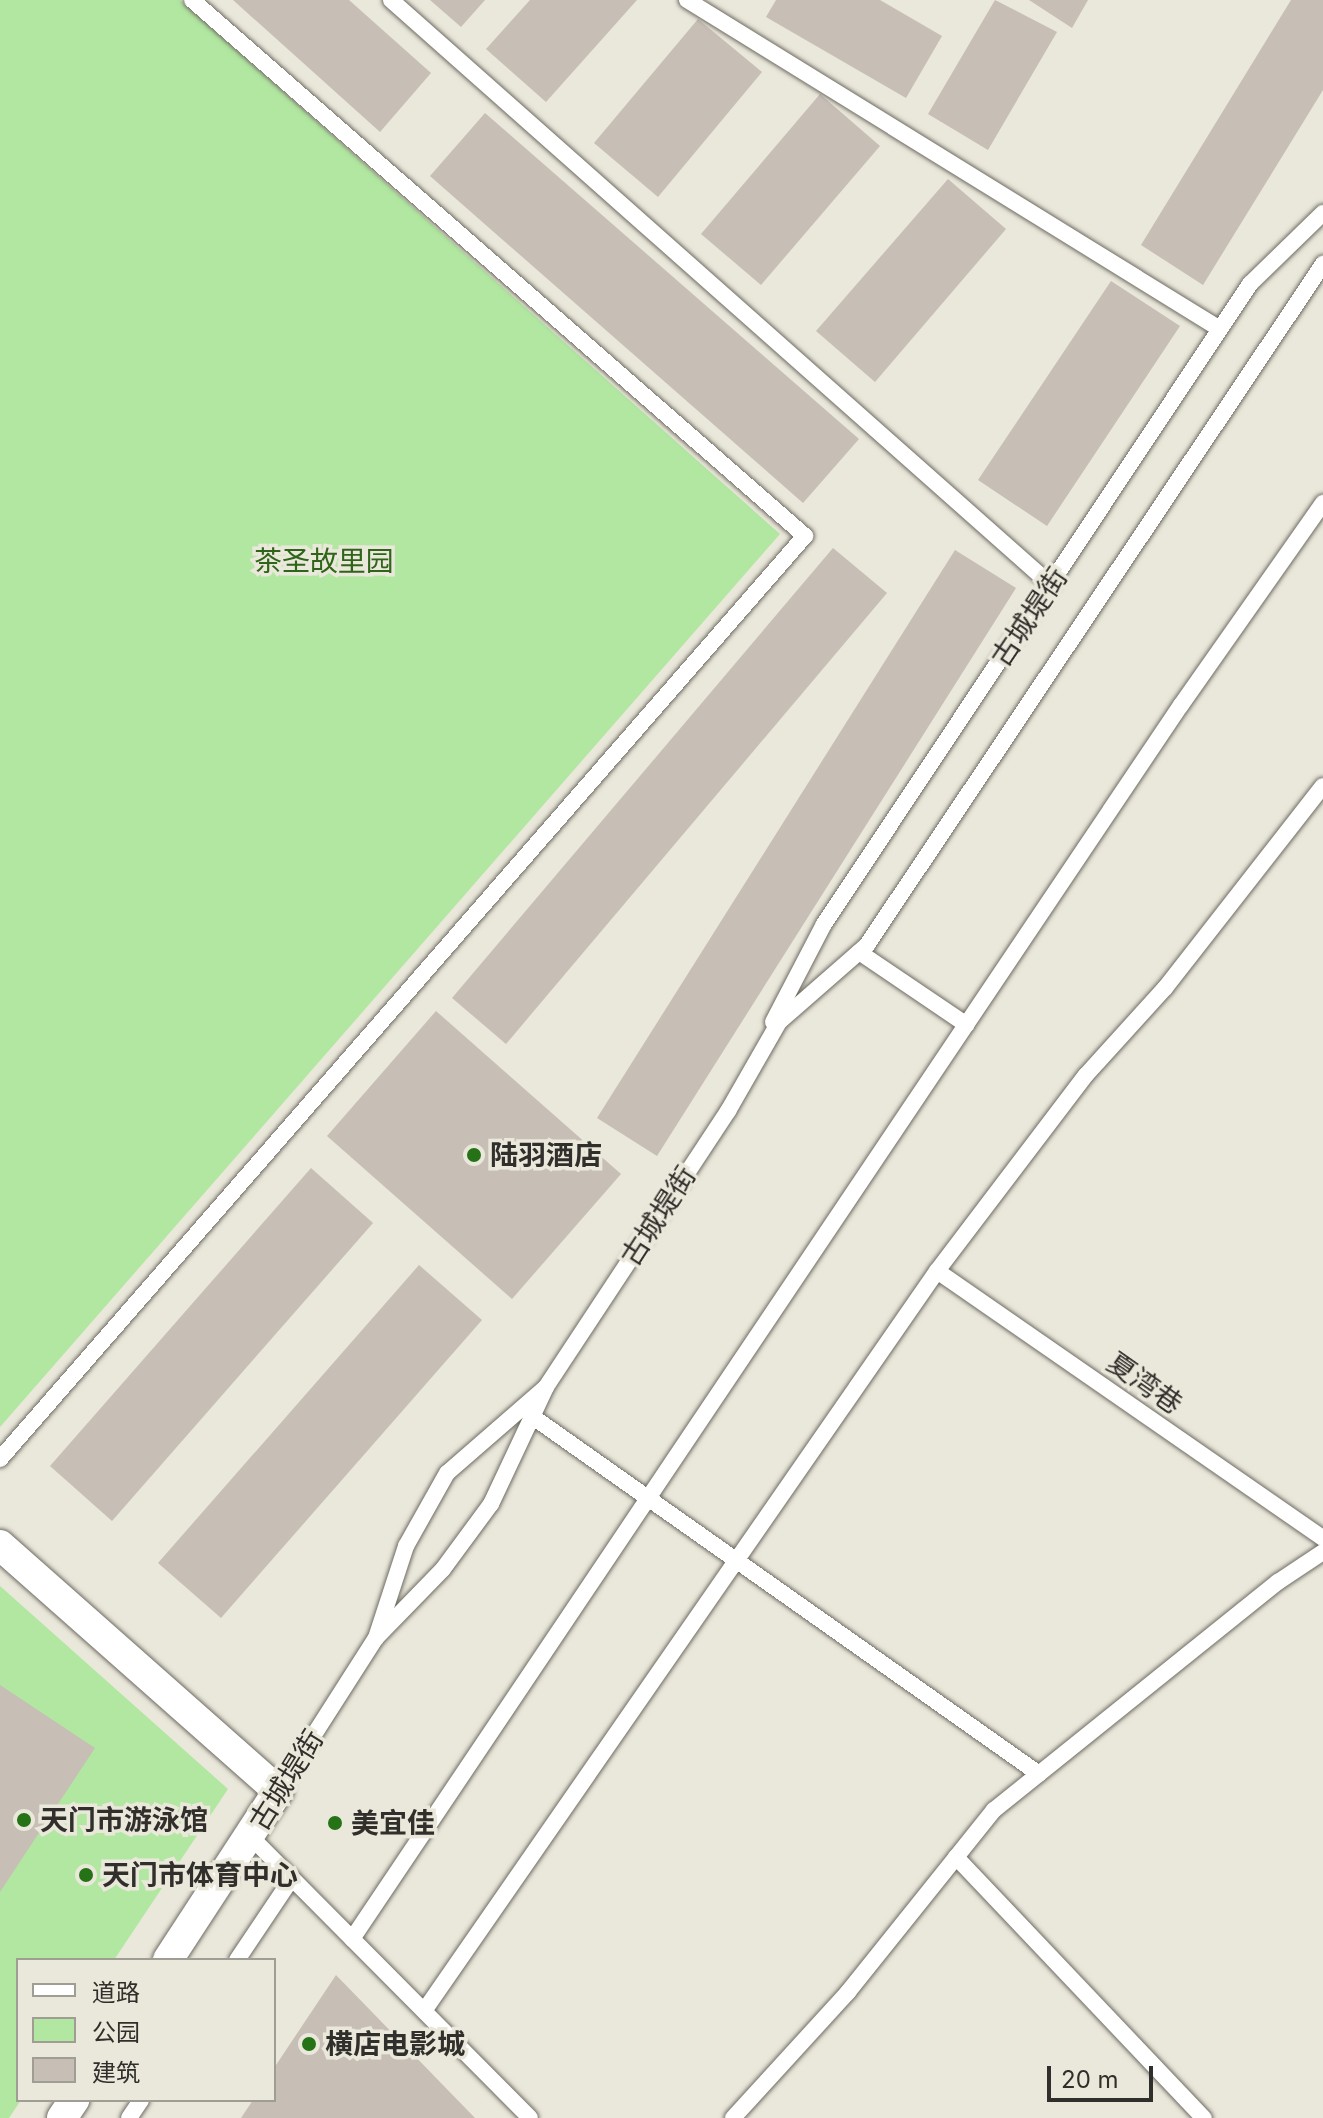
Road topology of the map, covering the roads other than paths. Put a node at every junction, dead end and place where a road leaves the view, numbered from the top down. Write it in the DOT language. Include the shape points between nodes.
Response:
graph roads {
  1 [pos="192,0"];
  2 [pos="391,0"];
  3 [pos="687,0"];
  4 [pos="1323,213"];
  5 [pos="1322,269"];
  6 [pos="1220,329"];
  7 [pos="1323,503"];
  8 [pos="1051,585"];
  9 [pos="1323,786"];
  10 [pos="859,952"];
  11 [pos="967,1025"];
  12 [pos="766,1043"];
  13 [pos="937,1271"];
  14 [pos="546,1387"];
  15 [pos="533,1417"];
  16 [pos="0,1459"];
  17 [pos="651,1498"];
  18 [pos="1323,1538"];
  19 [pos="0,1545"];
  20 [pos="1323,1552"];
  21 [pos="739,1558"];
  22 [pos="376,1638"];
  23 [pos="1039,1774"];
  24 [pos="278,1791"];
  25 [pos="250,1836"];
  26 [pos="956,1857"];
  27 [pos="292,1878"];
  28 [pos="352,1939"];
  29 [pos="169,1958"];
  30 [pos="238,1958"];
  31 [pos="424,2011"];
  32 [pos="530,2118"];
  33 [pos="733,2118"];
  34 [pos="1204,2118"];
  1 -- 16 [label="lane" via="805,536"];
  2 -- 8 [label="lane"];
  3 -- 6 [label="lane"];
  4 -- 6 [label="lane, 古城堤街" via="1264,268"];
  5 -- 10 [label="lane, 古城堤街"];
  6 -- 8 [label="lane, 古城堤街"];
  7 -- 11 [label="lane"];
  8 -- 12 [label="lane, 古城堤街" via="824,924"];
  9 -- 13 [label="lane" via="1165,988 1086,1075"];
  10 -- 11 [label="lane"];
  10 -- 12 [label="lane, 古城堤街" via="779,1022"];
  11 -- 17 [label="lane"];
  12 -- 14 [label="lane, 古城堤街" via="728,1111"];
  13 -- 18 [label="lane, 夏湾巷"];
  13 -- 21 [label="lane"];
  14 -- 15 [label="lane, 古城堤街"];
  14 -- 22 [label="lane, 古城堤街" via="447,1473 406,1546"];
  15 -- 17 [label="lane"];
  15 -- 22 [label="lane, 古城堤街" via="510,1472 469,1537"];
  17 -- 21 [label="lane"];
  17 -- 28 [label="lane"];
  19 -- 24 [label="street"];
  20 -- 23 [label="lane" via="1278,1582"];
  21 -- 23 [label="lane"];
  21 -- 31 [label="lane"];
  22 -- 24 [label="lane, 古城堤街"];
  23 -- 26 [label="lane" via="994,1810"];
  24 -- 25 [label="street, 古城堤街"];
  25 -- 27 [label="lane"];
  25 -- 29 [label="street, 古城堤街"];
  26 -- 33 [label="lane" via="848,1992"];
  26 -- 34 [label="lane"];
  27 -- 28 [label="lane"];
  27 -- 30 [label="lane"];
  28 -- 31 [label="lane"];
  31 -- 32 [label="lane"];
}
